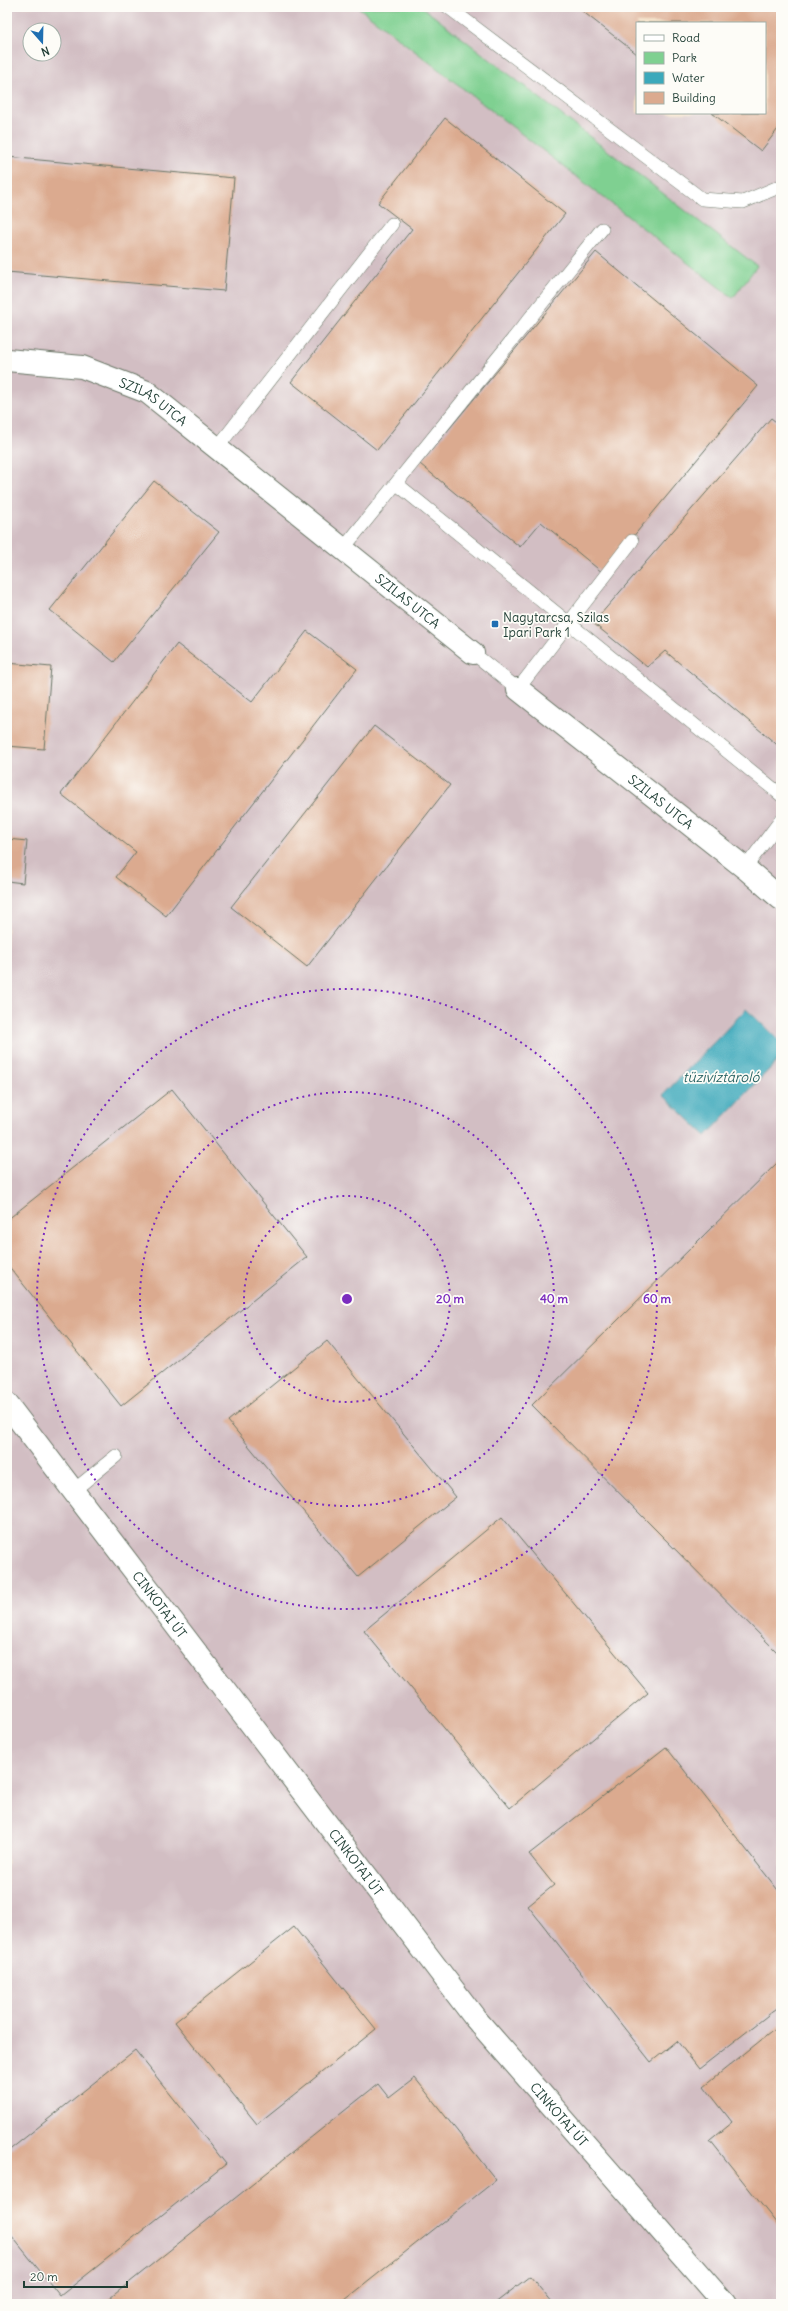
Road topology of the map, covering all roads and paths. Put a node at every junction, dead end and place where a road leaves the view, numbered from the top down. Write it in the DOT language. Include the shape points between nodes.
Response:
graph roads {
  1 [pos="448,7"];
  2 [pos="781,186"];
  3 [pos="392,224"];
  4 [pos="602,229"];
  5 [pos="7,360"];
  6 [pos="217,448"];
  7 [pos="397,484"];
  8 [pos="632,541"];
  9 [pos="343,549"];
  10 [pos="569,622"];
  11 [pos="473,653"];
  12 [pos="518,689"];
  13 [pos="781,794"];
  14 [pos="781,820"];
  15 [pos="745,868"];
  16 [pos="781,900"];
  17 [pos="7,1404"];
  18 [pos="116,1456"];
  19 [pos="73,1491"];
  20 [pos="725,2304"];
  1 -- 2 [label="lane" via="702,199 743,202"];
  3 -- 6 [label="lane"];
  4 -- 7 [label="lane"];
  5 -- 6 [label="street, SZILAS UTCA" via="82,367 147,392"];
  6 -- 9 [label="street, SZILAS UTCA"];
  7 -- 9 [label="lane"];
  7 -- 10 [label="lane"];
  8 -- 10 [label="lane"];
  9 -- 11 [label="street, SZILAS UTCA"];
  10 -- 12 [label="lane"];
  10 -- 13 [label="lane"];
  11 -- 12 [label="lane, SZILAS UTCA"];
  12 -- 15 [label="street, SZILAS UTCA"];
  14 -- 15 [label="lane"];
  15 -- 16 [label="street, SZILAS UTCA"];
  17 -- 19 [label="street, CINKOTAI ÚT"];
  18 -- 19 [label="lane"];
  19 -- 20 [label="street, CINKOTAI ÚT" via="475,2018"];
}
